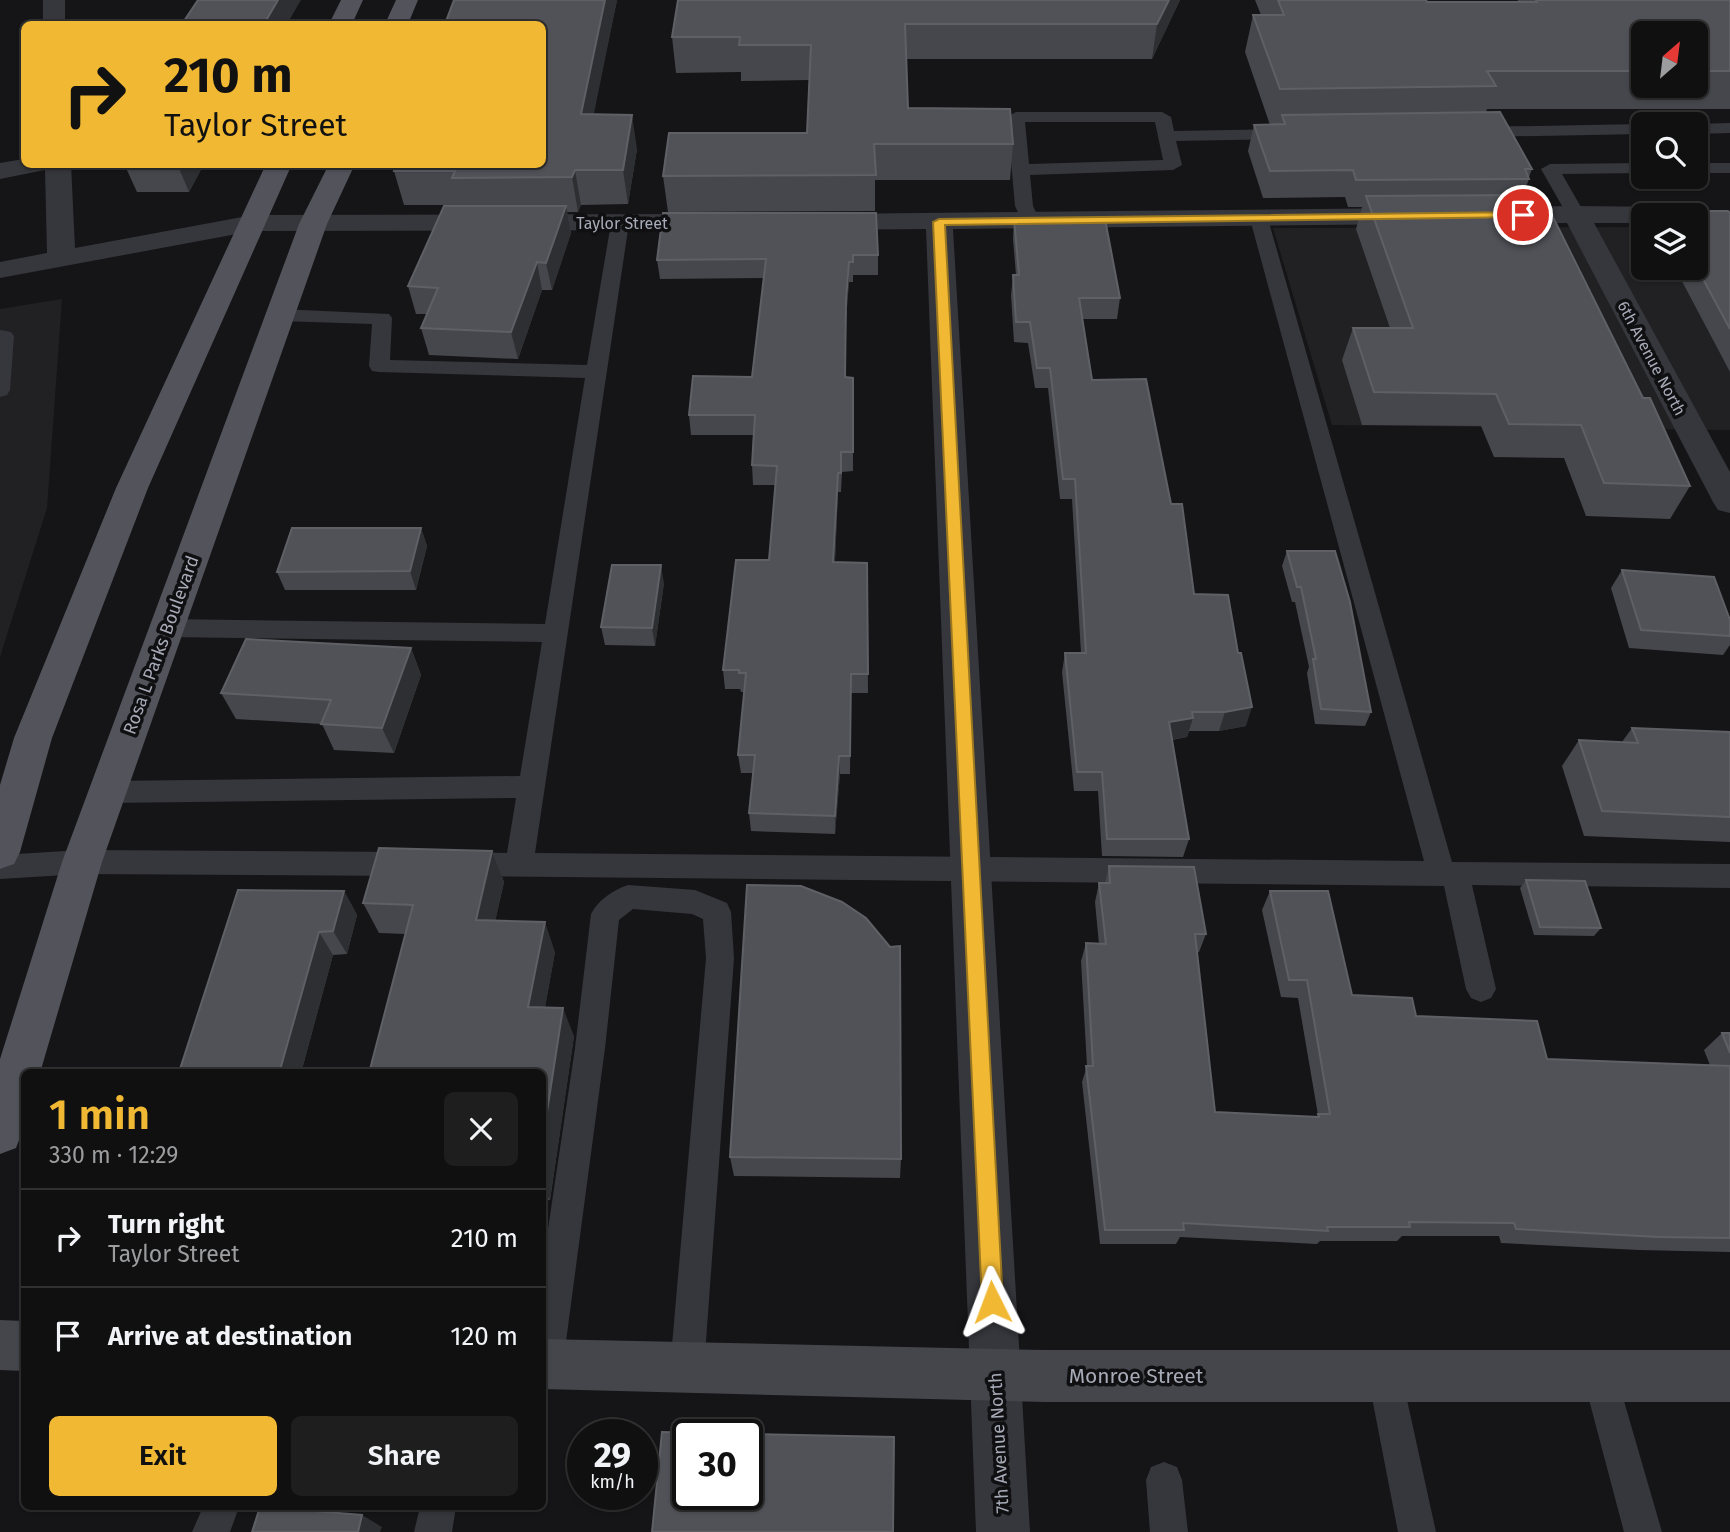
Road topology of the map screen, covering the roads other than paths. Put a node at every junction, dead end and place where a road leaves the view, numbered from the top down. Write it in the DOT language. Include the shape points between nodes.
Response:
graph roads {
  1 [pos="54,0"];
  2 [pos="352,0"];
  3 [pos="407,0"];
  4 [pos="54,21"];
  5 [pos="342,21"];
  6 [pos="398,21"];
  7 [pos="1730,128"];
  8 [pos="1708,129"];
  9 [pos="1631,130"];
  10 [pos="1452,132"];
  11 [pos="1302,134"];
  12 [pos="1166,136"];
  13 [pos="21,167"];
  14 [pos="58,168"];
  15 [pos="277,168"];
  16 [pos="340,168"];
  17 [pos="1631,168"];
  18 [pos="1708,168"];
  19 [pos="1730,168"];
  20 [pos="1021,170"];
  21 [pos="0,171"];
  22 [pos="1576,214"];
  23 [pos="1479,215"];
  24 [pos="1631,215"];
  25 [pos="1438,216"];
  26 [pos="1259,219"];
  27 [pos="1031,221"];
  28 [pos="745,222"];
  29 [pos="801,222"];
  30 [pos="939,222"];
  31 [pos="253,223"];
  32 [pos="313,223"];
  33 [pos="620,223"];
  34 [pos="61,259"];
  35 [pos="0,270"];
  36 [pos="280,315"];
  37 [pos="0,336"];
  38 [pos="596,372"];
  39 [pos="0,390"];
  40 [pos="1730,502"];
  41 [pos="167,628"];
  42 [pos="555,633"];
  43 [pos="531,787"];
  44 [pos="107,792"];
  45 [pos="2,839"];
  46 [pos="82,862"];
  47 [pos="519,865"];
  48 [pos="0,867"];
  49 [pos="971,869"];
  50 [pos="1449,875"];
  51 [pos="1730,876"];
  52 [pos="1481,989"];
  53 [pos="0,1132"];
  54 [pos="0,1345"];
  55 [pos="21,1346"];
  56 [pos="546,1350"];
  57 [pos="546,1364"];
  58 [pos="687,1367"];
  59 [pos="996,1375"];
  60 [pos="1730,1376"];
  61 [pos="1385,1377"];
  62 [pos="1600,1377"];
  63 [pos="1164,1480"];
  64 [pos="220,1510"];
  65 [pos="437,1510"];
  66 [pos="211,1532"];
  67 [pos="433,1532"];
  68 [pos="1003,1532"];
  69 [pos="1169,1532"];
  70 [pos="1417,1532"];
  71 [pos="1643,1532"];
  1 -- 4 [label="street"];
  2 -- 5 [label="main road"];
  3 -- 6 [label="main road"];
  7 -- 8 [label="lane"];
  9 -- 10 [label="lane"];
  11 -- 12 [label="lane"];
  12 -- 20 [label="lane" via="1172,165"];
  12 -- 20 [label="lane" via="1162,117 1017,117"];
  13 -- 21 [label="street"];
  14 -- 34 [label="street"];
  15 -- 31 [label="main road"];
  16 -- 32 [label="main road, Rosa L Parks Boulevard"];
  17 -- 22 [label="lane" via="1550,169"];
  18 -- 19 [label="lane"];
  20 -- 27 [label="lane" via="1024,206"];
  22 -- 23 [label="street"];
  22 -- 24 [label="street"];
  22 -- 40 [label="street, 6th Avenue North"];
  25 -- 26 [label="street"];
  26 -- 27 [label="street"];
  26 -- 50 [label="lane"];
  27 -- 30 [label="street"];
  28 -- 33 [label="street, Taylor Street"];
  29 -- 30 [label="street"];
  30 -- 49 [label="street, 7th Avenue North"];
  31 -- 32 [label="street, Taylor Street"];
  31 -- 34 [label="street, Taylor Street"];
  31 -- 45 [label="main road" via="132,488 33,738"];
  32 -- 33 [label="street, Taylor Street"];
  32 -- 36 [label="main road, Rosa L Parks Boulevard"];
  33 -- 38 [label="lane"];
  34 -- 35 [label="street, Taylor Street"];
  36 -- 38 [label="lane" via="382,318 379,366"];
  36 -- 41 [label="main road, Rosa L Parks Boulevard"];
  37 -- 39 [label="lane" via="4,336"];
  38 -- 42 [label="lane"];
  41 -- 42 [label="lane"];
  41 -- 44 [label="main road, Rosa L Parks Boulevard"];
  42 -- 43 [label="lane"];
  43 -- 44 [label="lane"];
  43 -- 47 [label="lane"];
  44 -- 46 [label="main road, Rosa L Parks Boulevard"];
  46 -- 47 [label="lane"];
  46 -- 48 [label="lane"];
  46 -- 53 [label="main road, Rosa L Parks Boulevard"];
  47 -- 49 [label="lane"];
  49 -- 50 [label="lane"];
  49 -- 59 [label="street, 7th Avenue North"];
  50 -- 51 [label="lane"];
  50 -- 52 [label="lane"];
  54 -- 55 [label="street"];
  56 -- 58 [label="lane" via="605,914 628,897 695,902 717,912 720,958"];
  57 -- 58 [label="street, Monroe Street"];
  58 -- 59 [label="street, Monroe Street"];
  59 -- 61 [label="street, Monroe Street"];
  59 -- 68 [label="street, 7th Avenue North"];
  60 -- 62 [label="street, Monroe Street"];
  61 -- 62 [label="street, Monroe Street"];
  61 -- 70 [label="lane"];
  62 -- 71 [label="lane"];
  63 -- 69 [label="lane"];
  64 -- 66 [label="lane"];
  65 -- 67 [label="lane"];
}
